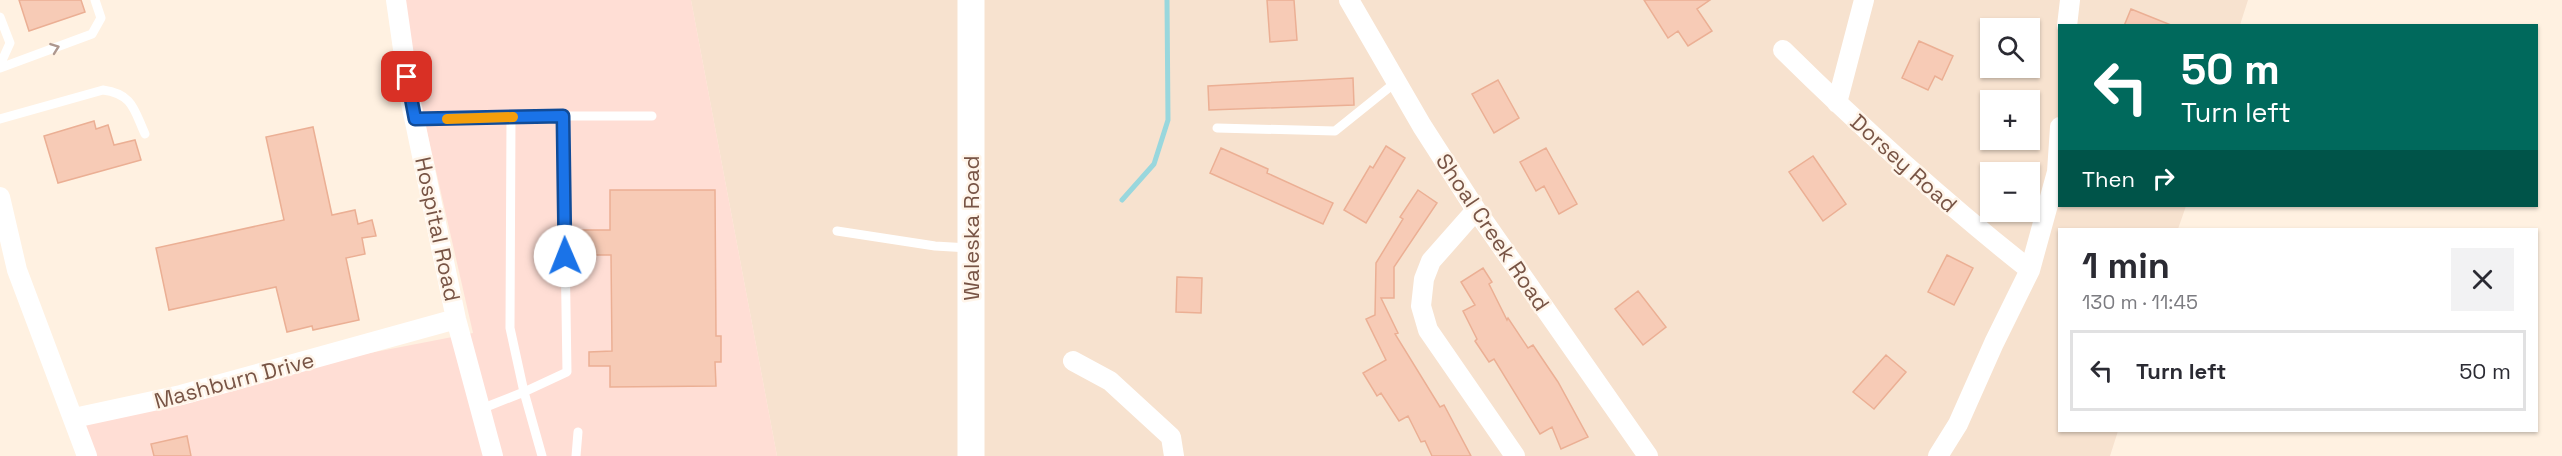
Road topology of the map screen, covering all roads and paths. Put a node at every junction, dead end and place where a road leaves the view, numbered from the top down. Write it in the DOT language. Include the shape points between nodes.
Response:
graph roads {
  1 [pos="95,0"];
  2 [pos="396,0"];
  3 [pos="971,0"];
  4 [pos="1349,0"];
  5 [pos="1864,0"];
  6 [pos="2070,0"];
  7 [pos="0,17"];
  8 [pos="2067,24"];
  9 [pos="1784,50"];
  10 [pos="0,67"];
  11 [pos="1396,82"];
  12 [pos="1837,103"];
  13 [pos="563,116"];
  14 [pos="652,116"];
  15 [pos="511,117"];
  16 [pos="0,119"];
  17 [pos="415,119"];
  18 [pos="1218,129"];
  19 [pos="145,134"];
  20 [pos="2058,157"];
  21 [pos="0,197"];
  22 [pos="1476,210"];
  23 [pos="837,231"];
  24 [pos="971,248"];
  25 [pos="2030,270"];
  26 [pos="456,319"];
  27 [pos="1072,361"];
  28 [pos="524,393"];
  29 [pos="481,409"];
  30 [pos="74,418"];
  31 [pos="578,432"];
  32 [pos="87,456"];
  33 [pos="493,456"];
  34 [pos="543,456"];
  35 [pos="576,456"];
  36 [pos="971,456"];
  37 [pos="1174,456"];
  38 [pos="1515,456"];
  39 [pos="1648,456"];
  40 [pos="1938,456"];
  10 -- 1 [label="lane, one-way" via="92,34 100,18"];
  2 -- 17 [label="street, Hospital Road"];
  3 -- 24 [label="main road, Waleska Road"];
  4 -- 11 [label="street, Shoal Creek Road"];
  5 -- 12 [label="street"];
  6 -- 8 [label="street"];
  7 -- 10 [label="lane" via="10,43"];
  9 -- 12 [label="street, Dorsey Road"];
  11 -- 18 [label="lane" via="1335,131"];
  11 -- 22 [label="street, Shoal Creek Road"];
  12 -- 25 [label="street, Dorsey Road"];
  13 -- 14 [label="lane"];
  13 -- 15 [label="lane"];
  13 -- 28 [label="lane" via="567,372"];
  15 -- 17 [label="lane"];
  15 -- 28 [label="lane" via="510,328"];
  16 -- 19 [label="lane" via="104,90 129,99"];
  17 -- 26 [label="street, Hospital Road"];
  20 -- 25 [label="street"];
  21 -- 30 [label="street" via="17,270"];
  22 -- 38 [label="street" via="1431,261 1421,306 1428,330"];
  22 -- 39 [label="street, Shoal Creek Road"];
  23 -- 24 [label="lane"];
  24 -- 36 [label="main road, Waleska Road"];
  25 -- 40 [label="street" via="1958,424"];
  26 -- 29 [label="street, Hospital Road"];
  26 -- 30 [label="street, Mashburn Drive" via="181,395"];
  27 -- 37 [label="street" via="1110,381 1171,437"];
  28 -- 29 [label="lane"];
  28 -- 34 [label="lane"];
  29 -- 33 [label="street, Hospital Road"];
  30 -- 32 [label="street"];
  31 -- 35 [label="lane"];
}
